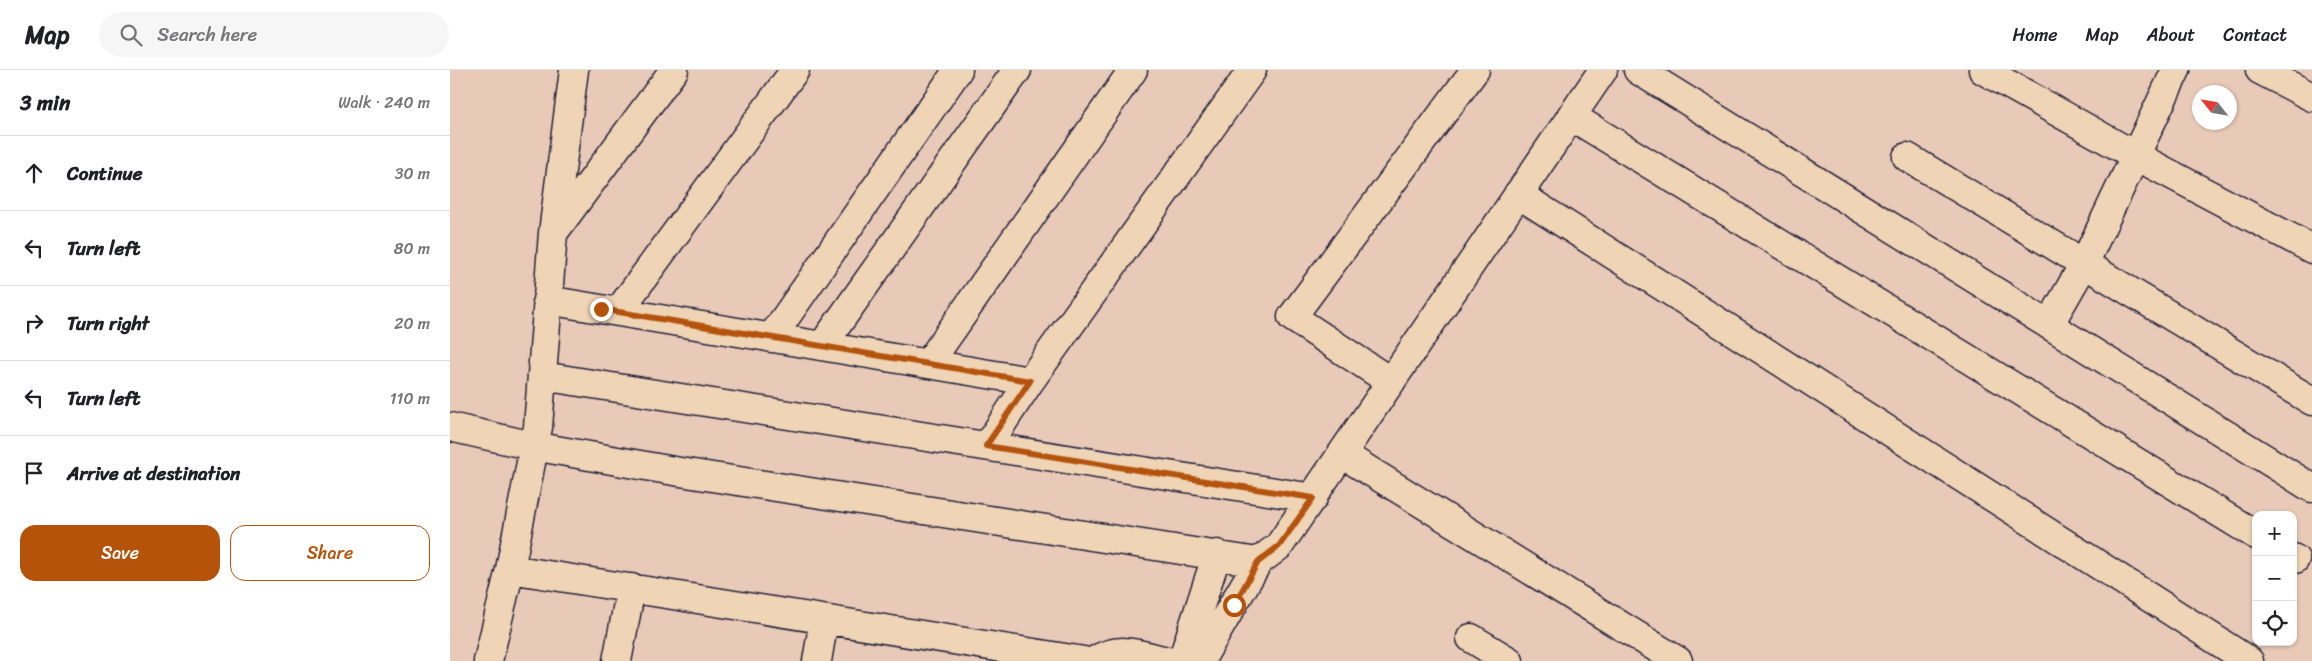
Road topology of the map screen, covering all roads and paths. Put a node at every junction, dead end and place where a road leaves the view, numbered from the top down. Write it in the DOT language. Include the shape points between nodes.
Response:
graph roads {
  1 [pos="574,70"];
  2 [pos="674,70"];
  3 [pos="795,70"];
  4 [pos="958,70"];
  5 [pos="1017,70"];
  6 [pos="1133,70"];
  7 [pos="1252,70"];
  8 [pos="1476,70"];
  9 [pos="1603,70"];
  10 [pos="1638,70"];
  11 [pos="1983,70"];
  12 [pos="2176,70"];
  13 [pos="2260,70"];
  14 [pos="2312,97"];
  15 [pos="1571,116"];
  16 [pos="2136,156"];
  17 [pos="1907,158"];
  18 [pos="1518,194"];
  19 [pos="553,233"];
  20 [pos="2312,249"];
  21 [pos="2084,264"];
  22 [pos="548,300"];
  23 [pos="618,312"];
  24 [pos="2048,325"];
  25 [pos="771,338"];
  26 [pos="822,346"];
  27 [pos="928,364"];
  28 [pos="542,376"];
  29 [pos="1030,381"];
  30 [pos="1391,382"];
  31 [pos="2312,401"];
  32 [pos="450,427"];
  33 [pos="533,446"];
  34 [pos="986,446"];
  35 [pos="1342,454"];
  36 [pos="2312,488"];
  37 [pos="1313,498"];
  38 [pos="2252,533"];
  39 [pos="1217,554"];
  40 [pos="1258,562"];
  41 [pos="510,569"];
  42 [pos="631,588"];
  43 [pos="824,620"];
  44 [pos="1470,638"];
  45 [pos="1043,658"];
  46 [pos="488,661"];
  47 [pos="616,661"];
  48 [pos="817,661"];
  49 [pos="1084,661"];
  50 [pos="1094,661"];
  51 [pos="1167,661"];
  52 [pos="1182,661"];
  53 [pos="1200,661"];
  54 [pos="1509,661"];
  55 [pos="1678,661"];
  56 [pos="2249,661"];
  1 -- 19 [label="street"];
  2 -- 19 [label="street"];
  3 -- 23 [label="street"];
  4 -- 25 [label="street"];
  5 -- 26 [label="street"];
  6 -- 27 [label="street"];
  7 -- 29 [label="street"];
  8 -- 30 [label="street" via="1292,317"];
  9 -- 15 [label="street"];
  10 -- 24 [label="street"];
  11 -- 16 [label="street"];
  12 -- 16 [label="street"];
  13 -- 14 [label="street"];
  15 -- 18 [label="street"];
  15 -- 38 [label="street"];
  16 -- 20 [label="street"];
  16 -- 21 [label="street"];
  17 -- 21 [label="street"];
  18 -- 30 [label="street"];
  18 -- 56 [label="street"];
  19 -- 22 [label="street"];
  21 -- 24 [label="street"];
  21 -- 31 [label="street"];
  22 -- 23 [label="street"];
  22 -- 28 [label="street"];
  23 -- 25 [label="street"];
  24 -- 36 [label="street"];
  25 -- 26 [label="street"];
  26 -- 27 [label="street"];
  27 -- 29 [label="street"];
  28 -- 33 [label="street" via="538,427"];
  28 -- 34 [label="street"];
  29 -- 34 [label="street"];
  30 -- 35 [label="street"];
  32 -- 33 [label="street"];
  33 -- 39 [label="street" via="674,471"];
  33 -- 41 [label="street"];
  34 -- 37 [label="street"];
  35 -- 37 [label="street"];
  35 -- 55 [label="street"];
  37 -- 40 [label="street" via="1279,546"];
  39 -- 40 [label="street"];
  39 -- 52 [label="street"];
  40 -- 53 [label="street"];
  41 -- 42 [label="street"];
  41 -- 46 [label="street"];
  42 -- 43 [label="street"];
  42 -- 47 [label="street"];
  43 -- 45 [label="street"];
  43 -- 48 [label="street"];
  44 -- 54 [label="street"];
  45 -- 49 [label="street"];
  50 -- 51 [label="street" via="1117,650"];
}
